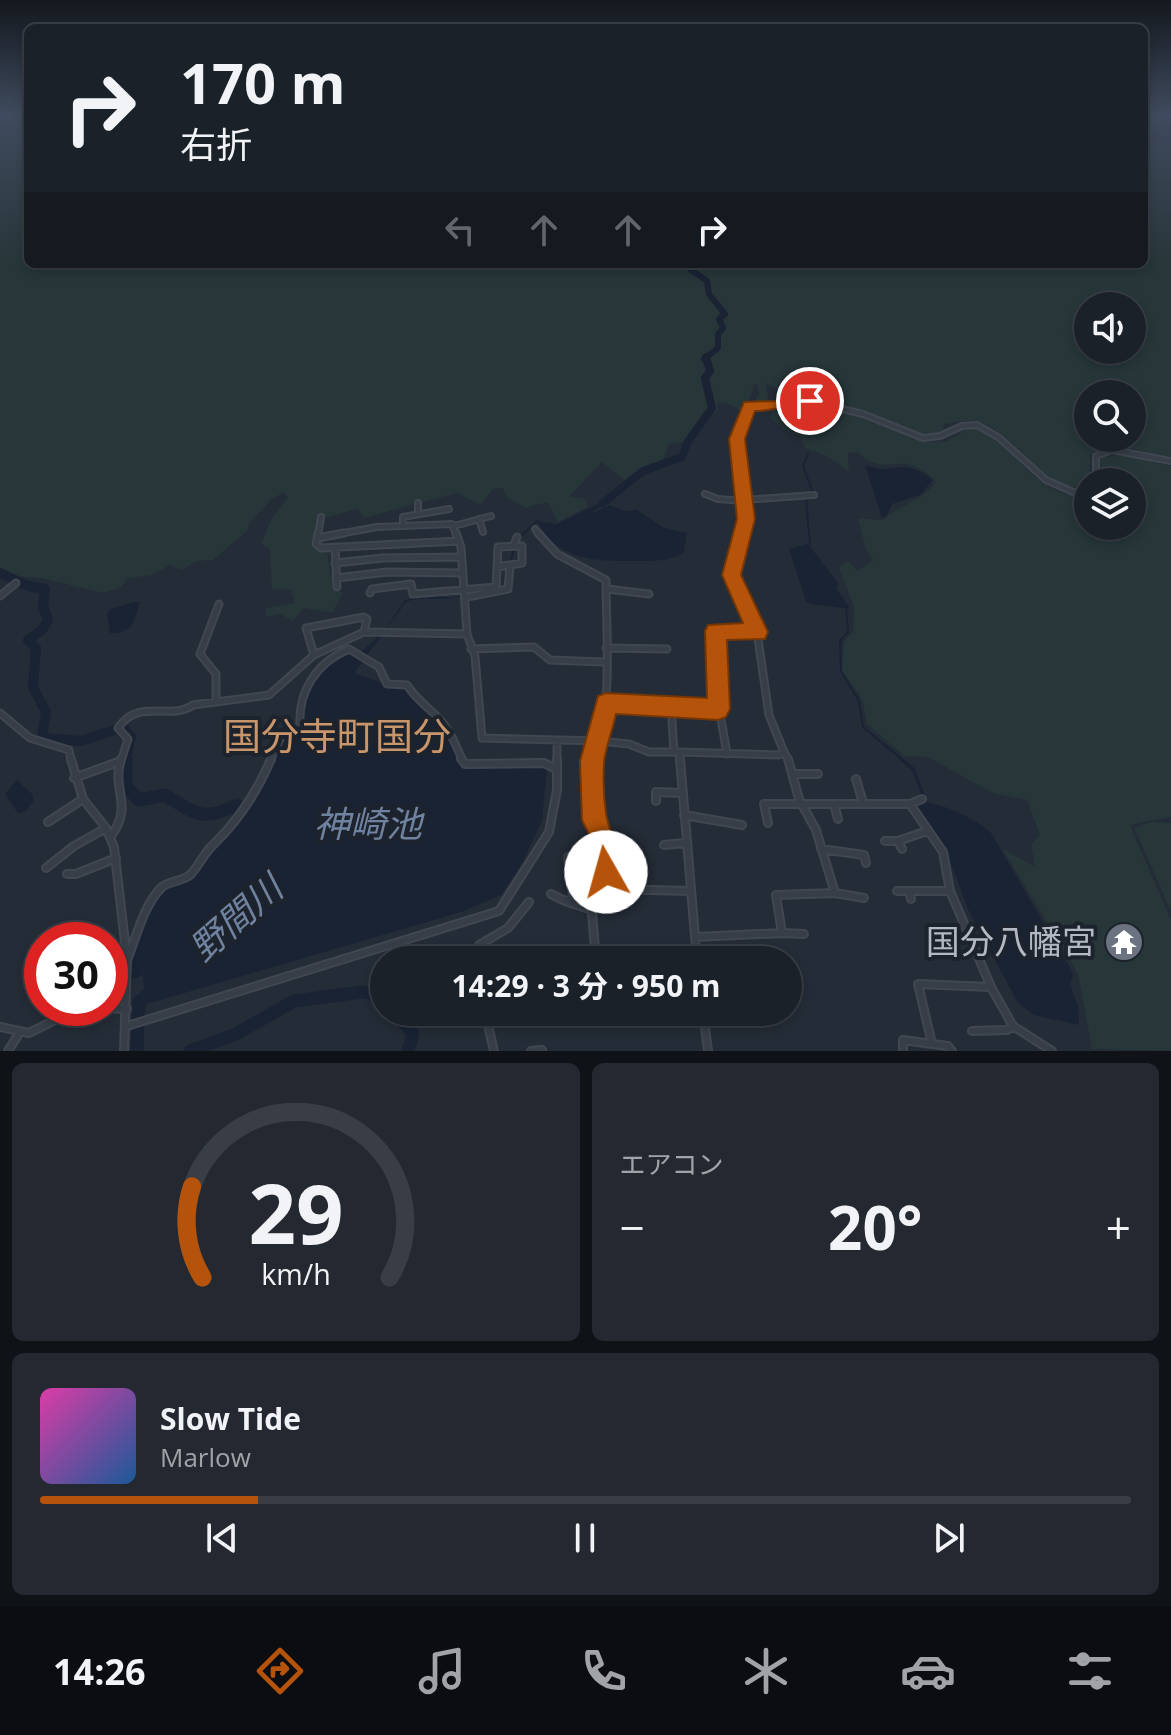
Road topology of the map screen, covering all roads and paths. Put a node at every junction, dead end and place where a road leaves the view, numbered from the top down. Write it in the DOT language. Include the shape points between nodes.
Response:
graph roads {
  1 [pos="1171,461"];
  2 [pos="1096,468"];
  3 [pos="1074,492"];
  4 [pos="705,494"];
  5 [pos="814,495"];
  6 [pos="744,501"];
  7 [pos="418,503"];
  8 [pos="449,509"];
  9 [pos="418,514"];
  10 [pos="469,515"];
  11 [pos="491,516"];
  12 [pos="321,517"];
  13 [pos="479,519"];
  14 [pos="471,521"];
  15 [pos="403,525"];
  16 [pos="454,526"];
  17 [pos="535,529"];
  18 [pos="483,532"];
  19 [pos="517,537"];
  20 [pos="318,538"];
  21 [pos="459,541"];
  22 [pos="514,545"];
  23 [pos="335,547"];
  24 [pos="461,557"];
  25 [pos="335,563"];
  26 [pos="510,566"];
  27 [pos="497,567"];
  28 [pos="463,573"];
  29 [pos="336,578"];
  30 [pos="16,583"];
  31 [pos="337,587"];
  32 [pos="607,589"];
  33 [pos="370,593"];
  34 [pos="466,594"];
  35 [pos="649,594"];
  36 [pos="0,596"];
  37 [pos="219,604"];
  38 [pos="364,632"];
  39 [pos="757,632"];
  40 [pos="467,634"];
  41 [pos="606,648"];
  42 [pos="471,649"];
  43 [pos="667,649"];
  44 [pos="314,655"];
  45 [pos="604,662"];
  46 [pos="216,701"];
  47 [pos="606,703"];
  48 [pos="718,709"];
  49 [pos="0,713"];
  50 [pos="672,720"];
  51 [pos="557,741"];
  52 [pos="600,741"];
  53 [pos="677,752"];
  54 [pos="784,752"];
  55 [pos="727,754"];
  56 [pos="118,762"];
  57 [pos="556,769"];
  58 [pos="792,774"];
  59 [pos="818,774"];
  60 [pos="74,778"];
  61 [pos="856,779"];
  62 [pos="681,793"];
  63 [pos="83,799"];
  64 [pos="922,799"];
  65 [pos="656,801"];
  66 [pos="863,803"];
  67 [pos="801,804"];
  68 [pos="834,804"];
  69 [pos="910,804"];
  70 [pos="684,815"];
  71 [pos="838,819"];
  72 [pos="48,822"];
  73 [pos="768,823"];
  74 [pos="742,825"];
  75 [pos="106,828"];
  76 [pos="927,831"];
  77 [pos="111,836"];
  78 [pos="885,841"];
  79 [pos="898,841"];
  80 [pos="685,843"];
  81 [pos="664,845"];
  82 [pos="630,847"];
  83 [pos="821,849"];
  84 [pos="902,849"];
  85 [pos="568,857"];
  86 [pos="116,858"];
  87 [pos="866,863"];
  88 [pos="46,868"];
  89 [pos="67,874"];
  90 [pos="630,887"];
  91 [pos="609,889"];
  92 [pos="590,890"];
  93 [pos="690,891"];
  94 [pos="897,891"];
  95 [pos="909,891"];
  96 [pos="950,891"];
  97 [pos="835,893"];
  98 [pos="551,894"];
  99 [pos="573,897"];
  100 [pos="864,898"];
  101 [pos="911,899"];
  102 [pos="565,901"];
  103 [pos="529,902"];
  104 [pos="592,910"];
  105 [pos="123,922"];
  106 [pos="782,933"];
  107 [pos="804,934"];
  108 [pos="695,937"];
  109 [pos="479,946"];
  110 [pos="595,946"];
  111 [pos="696,946"];
  112 [pos="128,958"];
  113 [pos="991,987"];
  114 [pos="128,1017"];
  115 [pos="129,1025"];
  116 [pos="43,1026"];
  117 [pos="488,1026"];
  118 [pos="705,1026"];
  119 [pos="1013,1026"];
  120 [pos="0,1027"];
  121 [pos="972,1031"];
  122 [pos="20,1032"];
  123 [pos="932,1044"];
  124 [pos="542,1050"];
  125 [pos="8,1051"];
  126 [pos="124,1051"];
  127 [pos="494,1051"];
  128 [pos="531,1051"];
  129 [pos="708,1051"];
  130 [pos="903,1051"];
  131 [pos="952,1051"];
  132 [pos="1052,1051"];
  1 -- 2 [label="street" via="1099,452"];
  3 -- 6 [label="street" via="1052,483 977,426 965,424 941,438 926,438 865,414 795,398 777,406 748,407 737,439"];
  4 -- 6 [label="street"];
  5 -- 6 [label="street"];
  6 -- 39 [label="street" via="746,519 731,575"];
  7 -- 9 [label="street"];
  8 -- 9 [label="street"];
  9 -- 15 [label="street" via="403,517"];
  10 -- 14 [label="street"];
  11 -- 13 [label="street"];
  12 -- 20 [label="street"];
  13 -- 14 [label="street"];
  13 -- 18 [label="street"];
  14 -- 16 [label="street"];
  15 -- 16 [label="street"];
  15 -- 20 [label="street"];
  16 -- 21 [label="street"];
  17 -- 32 [label="street" via="546,547 606,580"];
  19 -- 22 [label="street"];
  20 -- 23 [label="street" via="317,547"];
  21 -- 23 [label="street"];
  21 -- 24 [label="street"];
  22 -- 26 [label="street" via="522,546 522,563"];
  22 -- 27 [label="street" via="498,547"];
  23 -- 25 [label="street"];
  24 -- 25 [label="street"];
  24 -- 28 [label="street"];
  25 -- 29 [label="street"];
  26 -- 27 [label="street"];
  26 -- 34 [label="street" via="508,589"];
  27 -- 34 [label="street" via="496,587"];
  28 -- 29 [label="street"];
  28 -- 34 [label="street"];
  29 -- 31 [label="street"];
  30 -- 36 [label="street"];
  32 -- 35 [label="street"];
  32 -- 41 [label="street"];
  33 -- 34 [label="street" via="411,584 413,594"];
  34 -- 40 [label="street"];
  37 -- 46 [label="street" via="199,656 216,674"];
  38 -- 40 [label="street"];
  38 -- 44 [label="street"];
  38 -- 44 [label="street" via="364,617 306,628"];
  39 -- 48 [label="street" via="716,631"];
  39 -- 54 [label="street" via="769,715"];
  40 -- 42 [label="street"];
  41 -- 43 [label="street"];
  41 -- 45 [label="street"];
  42 -- 45 [label="street" via="534,647 550,660"];
  42 -- 51 [label="street" via="482,738"];
  44 -- 46 [label="street" via="269,695"];
  45 -- 47 [label="street"];
  46 -- 56 [label="street" via="186,710 148,709 124,719 118,726 128,739"];
  47 -- 48 [label="street"];
  47 -- 52 [label="street"];
  48 -- 55 [label="street"];
  49 -- 60 [label="street" via="8,725 34,741 69,750"];
  50 -- 53 [label="street"];
  51 -- 52 [label="street"];
  51 -- 57 [label="street"];
  52 -- 53 [label="street"];
  52 -- 91 [label="street" via="592,761 592,798"];
  53 -- 55 [label="street"];
  53 -- 62 [label="street"];
  54 -- 55 [label="street"];
  54 -- 58 [label="street"];
  56 -- 60 [label="street"];
  56 -- 77 [label="street" via="116,775 125,799"];
  57 -- 112 [label="street" via="544,763 465,764 457,744 407,685 387,684 379,667 349,649 337,653 303,690 300,725 281,737 255,797 189,876 163,886"];
  57 -- 115 [label="street" via="549,832 499,911"];
  58 -- 59 [label="street"];
  58 -- 67 [label="street"];
  60 -- 63 [label="street"];
  61 -- 66 [label="street"];
  62 -- 65 [label="street" via="656,792"];
  62 -- 70 [label="street"];
  63 -- 72 [label="street"];
  63 -- 75 [label="street"];
  64 -- 69 [label="street"];
  66 -- 68 [label="street"];
  66 -- 69 [label="street"];
  67 -- 68 [label="street"];
  67 -- 73 [label="street" via="764,804"];
  67 -- 83 [label="street"];
  68 -- 71 [label="street"];
  69 -- 76 [label="street"];
  70 -- 74 [label="street"];
  70 -- 80 [label="street"];
  75 -- 77 [label="street"];
  75 -- 88 [label="street"];
  76 -- 79 [label="street"];
  76 -- 96 [label="street" via="947,862"];
  77 -- 86 [label="street"];
  78 -- 79 [label="street"];
  79 -- 84 [label="street"];
  80 -- 81 [label="street"];
  80 -- 93 [label="street"];
  82 -- 90 [label="street"];
  83 -- 87 [label="street" via="864,855"];
  83 -- 97 [label="street"];
  85 -- 99 [label="street"];
  86 -- 89 [label="street"];
  86 -- 105 [label="street"];
  90 -- 91 [label="street"];
  90 -- 93 [label="street"];
  91 -- 92 [label="street"];
  92 -- 99 [label="street"];
  92 -- 104 [label="street"];
  93 -- 108 [label="street"];
  94 -- 95 [label="street"];
  95 -- 96 [label="street"];
  95 -- 101 [label="street"];
  96 -- 113 [label="street"];
  97 -- 100 [label="street"];
  97 -- 106 [label="street" via="776,895"];
  98 -- 102 [label="street"];
  99 -- 102 [label="street"];
  102 -- 104 [label="street"];
  103 -- 109 [label="street" via="512,926"];
  104 -- 110 [label="street"];
  106 -- 107 [label="street"];
  106 -- 108 [label="street"];
  108 -- 111 [label="street"];
  113 -- 119 [label="street"];
  113 -- 123 [label="street" via="918,984"];
  114 -- 115 [label="street"];
  115 -- 126 [label="street"];
  116 -- 122 [label="street"];
  117 -- 127 [label="street"];
  118 -- 129 [label="street"];
  119 -- 121 [label="street"];
  119 -- 132 [label="street"];
  120 -- 122 [label="street"];
  122 -- 125 [label="street"];
  123 -- 130 [label="street" via="903,1040"];
  123 -- 131 [label="street"];
  124 -- 128 [label="street"];
}
